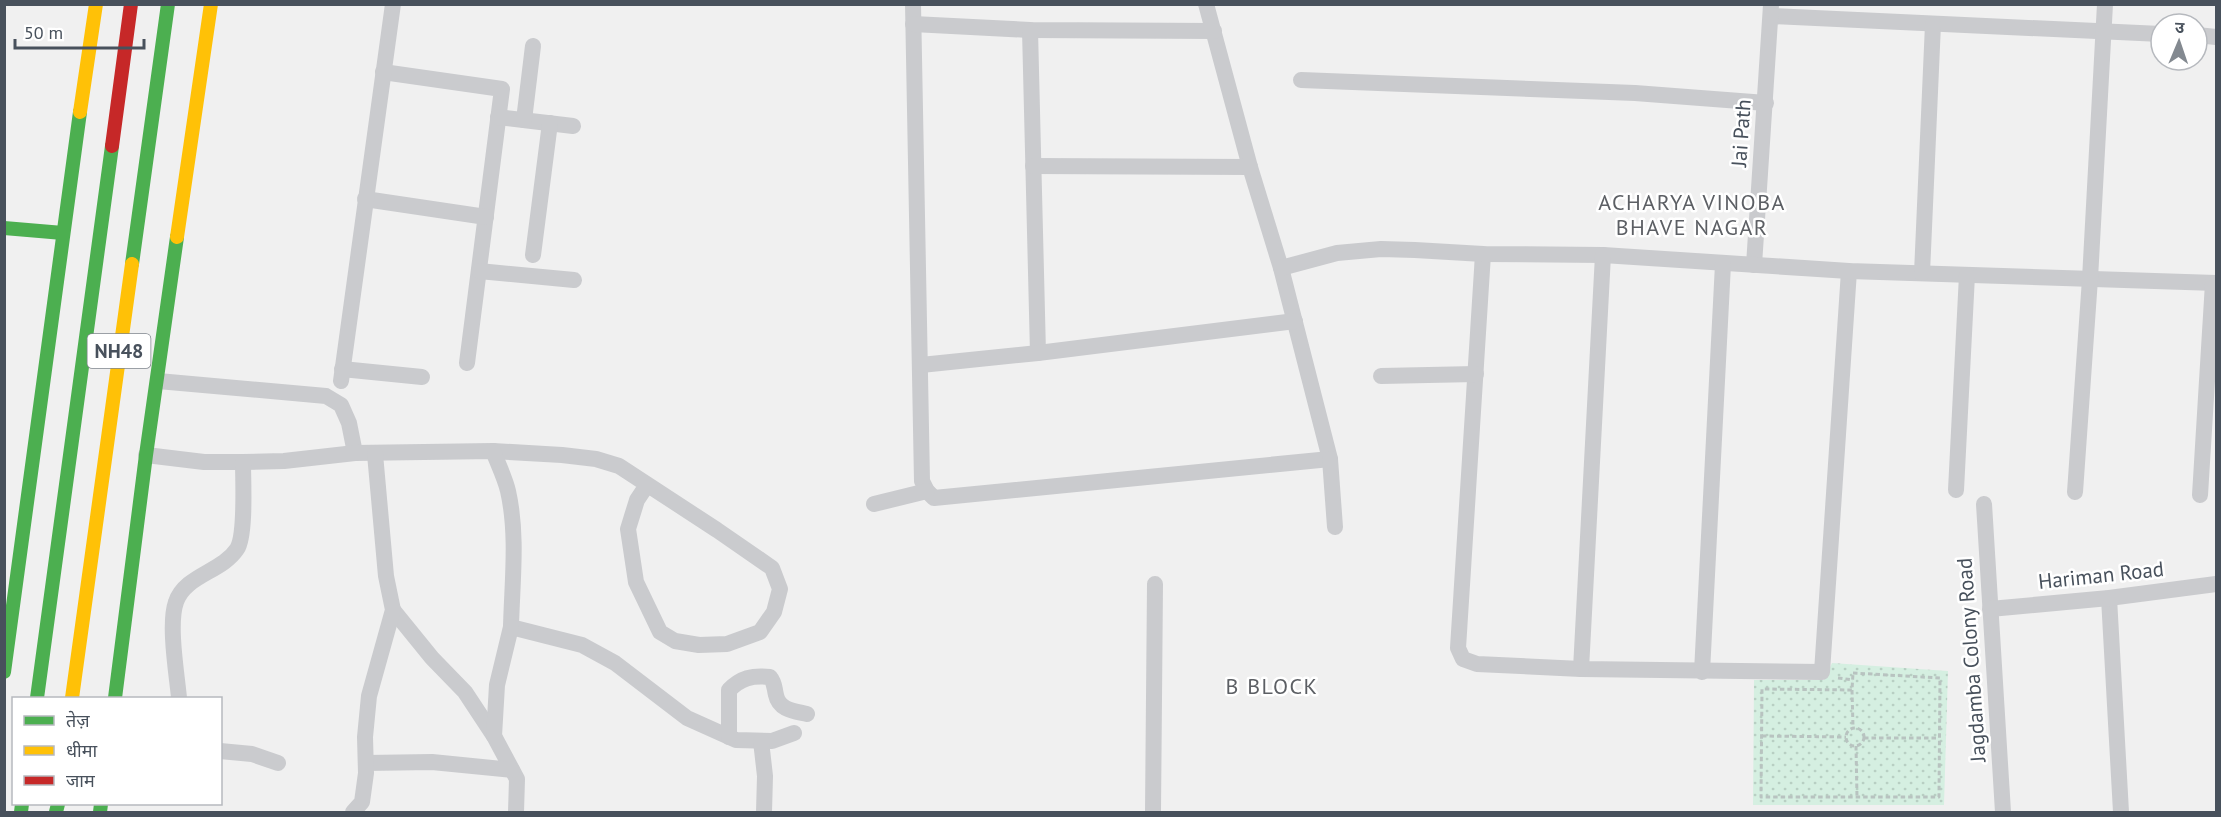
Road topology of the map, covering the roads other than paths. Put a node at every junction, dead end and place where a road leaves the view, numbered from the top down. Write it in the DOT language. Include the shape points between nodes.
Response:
graph roads {
  1 [pos="96,4"];
  2 [pos="131,4"];
  3 [pos="168,4"];
  4 [pos="211,4"];
  5 [pos="393,4"];
  6 [pos="913,4"];
  7 [pos="1206,4"];
  8 [pos="2105,4"];
  9 [pos="1771,10"];
  10 [pos="913,24"];
  11 [pos="1933,24"];
  12 [pos="1030,30"];
  13 [pos="1214,31"];
  14 [pos="2104,31"];
  15 [pos="2149,33"];
  16 [pos="533,46"];
  17 [pos="383,72"];
  18 [pos="1301,80"];
  19 [pos="1766,103"];
  20 [pos="498,117"];
  21 [pos="524,120"];
  22 [pos="549,123"];
  23 [pos="573,126"];
  24 [pos="1033,166"];
  25 [pos="1250,167"];
  26 [pos="364,199"];
  27 [pos="486,216"];
  28 [pos="4,228"];
  29 [pos="63,233"];
  30 [pos="1483,254"];
  31 [pos="533,255"];
  32 [pos="1603,255"];
  33 [pos="1723,264"];
  34 [pos="1754,265"];
  35 [pos="1281,268"];
  36 [pos="479,271"];
  37 [pos="1849,271"];
  38 [pos="1922,273"];
  39 [pos="1967,275"];
  40 [pos="2090,279"];
  41 [pos="574,280"];
  42 [pos="2215,283"];
  43 [pos="1295,321"];
  44 [pos="1038,353"];
  45 [pos="467,363"];
  46 [pos="921,365"];
  47 [pos="1476,374"];
  48 [pos="1381,376"];
  49 [pos="422,377"];
  50 [pos="158,381"];
  51 [pos="493,452"];
  52 [pos="355,453"];
  53 [pos="375,454"];
  54 [pos="146,455"];
  55 [pos="1330,459"];
  56 [pos="243,462"];
  57 [pos="647,485"];
  58 [pos="1956,490"];
  59 [pos="927,491"];
  60 [pos="2075,492"];
  61 [pos="2200,495"];
  62 [pos="874,504"];
  63 [pos="1984,504"];
  64 [pos="1335,527"];
  65 [pos="1155,584"];
  66 [pos="2217,584"];
  67 [pos="2109,598"];
  68 [pos="1990,609"];
  69 [pos="393,610"];
  70 [pos="511,627"];
  71 [pos="1581,669"];
  72 [pos="4,672"];
  73 [pos="1702,672"];
  74 [pos="37,697"];
  75 [pos="72,697"];
  76 [pos="115,697"];
  77 [pos="179,697"];
  78 [pos="807,714"];
  79 [pos="794,734"];
  80 [pos="494,736"];
  81 [pos="729,737"];
  82 [pos="761,741"];
  83 [pos="222,751"];
  84 [pos="278,763"];
  85 [pos="366,764"];
  86 [pos="512,770"];
  87 [pos="353,813"];
  88 [pos="516,813"];
  89 [pos="764,813"];
  90 [pos="1153,813"];
  91 [pos="2003,813"];
  92 [pos="2121,813"];
  1 -- 29 [label="main road"];
  2 -- 74 [label="main road, NH48"];
  3 -- 75 [label="main road, NH48"];
  4 -- 50 [label="main road"];
  5 -- 17 [label="street"];
  6 -- 10 [label="street"];
  7 -- 13 [label="street"];
  8 -- 14 [label="street"];
  9 -- 11 [label="street"];
  9 -- 19 [label="street, Jai Path"];
  10 -- 12 [label="street"];
  10 -- 46 [label="street"];
  11 -- 14 [label="street"];
  11 -- 38 [label="street"];
  12 -- 13 [label="street"];
  12 -- 24 [label="street"];
  13 -- 25 [label="street"];
  14 -- 15 [label="street"];
  14 -- 40 [label="street"];
  16 -- 21 [label="street"];
  17 -- 20 [label="street" via="502,89"];
  17 -- 26 [label="street"];
  18 -- 19 [label="street" via="1635,93"];
  19 -- 34 [label="street, Jai Path"];
  20 -- 21 [label="street"];
  20 -- 27 [label="street"];
  21 -- 22 [label="street"];
  22 -- 23 [label="street"];
  22 -- 31 [label="street"];
  24 -- 25 [label="street"];
  24 -- 44 [label="street"];
  25 -- 35 [label="street"];
  26 -- 27 [label="street"];
  26 -- 49 [label="street" via="341,375"];
  27 -- 36 [label="street"];
  28 -- 29 [label="main road"];
  29 -- 72 [label="main road"];
  30 -- 32 [label="street"];
  30 -- 35 [label="street" via="1381,249 1337,253"];
  30 -- 47 [label="street"];
  32 -- 33 [label="street"];
  32 -- 71 [label="street"];
  33 -- 34 [label="street"];
  33 -- 73 [label="street"];
  34 -- 37 [label="street"];
  35 -- 43 [label="street"];
  36 -- 41 [label="street"];
  36 -- 45 [label="street"];
  37 -- 38 [label="street"];
  37 -- 73 [label="street" via="1822,672"];
  38 -- 39 [label="street"];
  39 -- 40 [label="street"];
  39 -- 58 [label="street"];
  40 -- 42 [label="street"];
  40 -- 60 [label="street"];
  42 -- 61 [label="street"];
  43 -- 44 [label="street"];
  43 -- 55 [label="street"];
  44 -- 46 [label="street"];
  46 -- 59 [label="street" via="922,481"];
  47 -- 48 [label="street"];
  47 -- 71 [label="street" via="1458,648 1463,659 1477,664"];
  50 -- 52 [label="street" via="326,396 341,405"];
  50 -- 54 [label="main road"];
  51 -- 53 [label="street"];
  51 -- 57 [label="street" via="596,459 618,466"];
  51 -- 70 [label="street" via="508,490 512,515"];
  52 -- 53 [label="street"];
  52 -- 56 [label="street"];
  53 -- 69 [label="street" via="386,576"];
  54 -- 56 [label="street"];
  54 -- 76 [label="main road"];
  55 -- 59 [label="street" via="934,498"];
  55 -- 64 [label="street"];
  56 -- 77 [label="street" via="242,534 238,548 185,587 176,602 173,622"];
  57 -- 57 [label="street" via="772,568 780,589 774,612 760,632 728,644 699,645 675,641 660,632 636,582 628,529"];
  59 -- 62 [label="street"];
  63 -- 68 [label="street, Jagdamba Colony Road"];
  65 -- 90 [label="street"];
  66 -- 67 [label="street, Hariman Road"];
  67 -- 68 [label="street, Hariman Road"];
  67 -- 92 [label="street"];
  68 -- 91 [label="street, Jagdamba Colony Road"];
  69 -- 80 [label="street" via="465,692"];
  69 -- 85 [label="street" via="369,696"];
  70 -- 80 [label="street" via="497,686"];
  70 -- 81 [label="street" via="582,645 615,663 687,718"];
  71 -- 73 [label="street"];
  78 -- 81 [label="street" via="786,710 776,698 770,677 740,680 729,690"];
  79 -- 82 [label="street"];
  80 -- 86 [label="street"];
  81 -- 82 [label="street"];
  82 -- 89 [label="street"];
  83 -- 84 [label="street" via="252,754"];
  85 -- 86 [label="street" via="432,762"];
  85 -- 87 [label="street" via="362,802"];
  86 -- 88 [label="street" via="517,779"];
}
